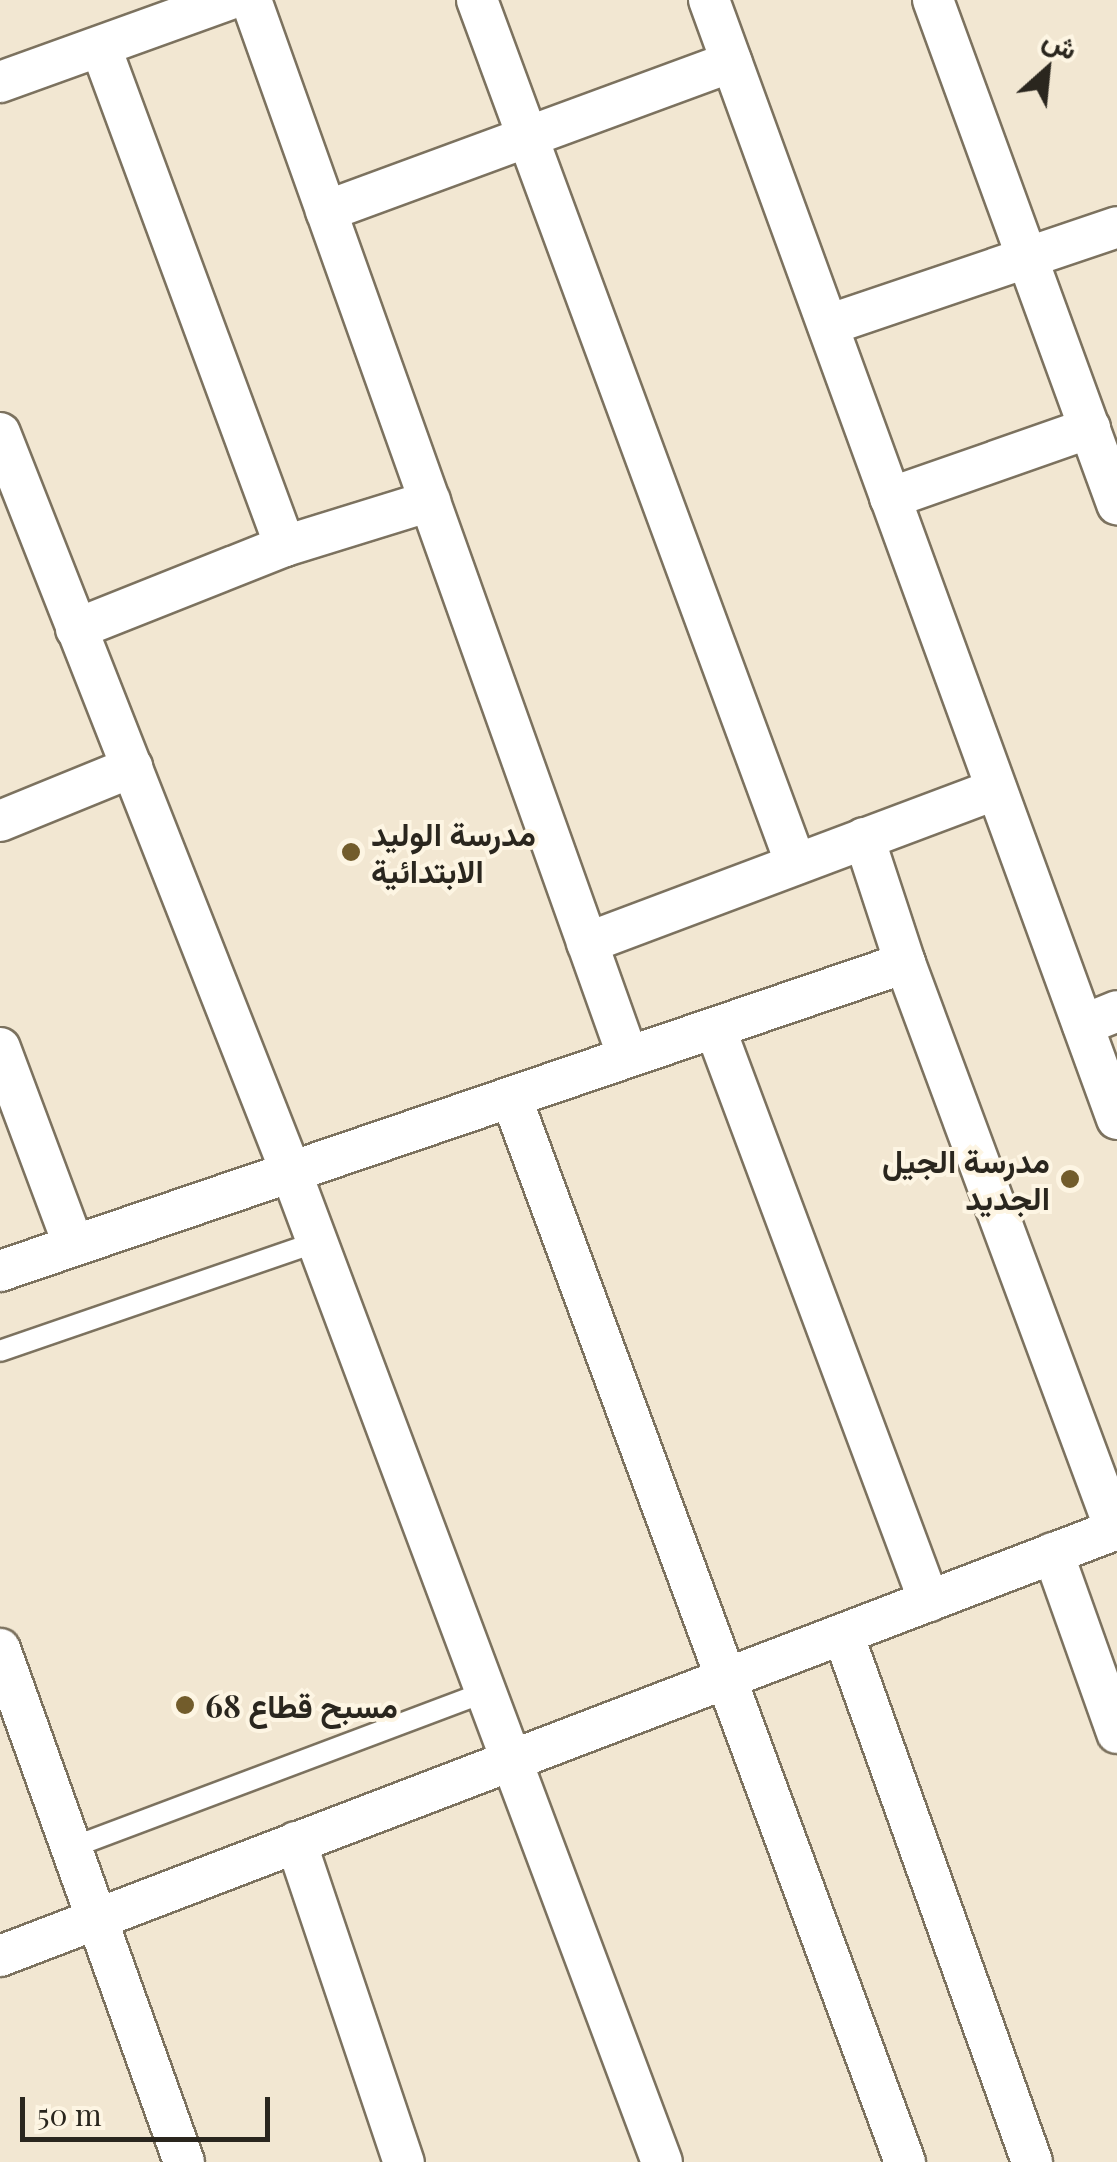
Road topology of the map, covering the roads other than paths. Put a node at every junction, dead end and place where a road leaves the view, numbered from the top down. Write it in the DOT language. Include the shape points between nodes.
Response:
graph roads {
  1 [pos="228,0"];
  2 [pos="251,0"];
  3 [pos="477,0"];
  4 [pos="709,0"];
  5 [pos="933,0"];
  6 [pos="101,48"];
  7 [pos="732,62"];
  8 [pos="0,82"];
  9 [pos="527,136"];
  10 [pos="326,211"];
  11 [pos="1117,227"];
  12 [pos="1029,256"];
  13 [pos="828,325"];
  14 [pos="1090,428"];
  15 [pos="0,433"];
  16 [pos="890,498"];
  17 [pos="430,501"];
  18 [pos="1117,504"];
  19 [pos="285,546"];
  20 [pos="76,629"];
  21 [pos="132,767"];
  22 [pos="996,789"];
  23 [pos="0,821"];
  24 [pos="864,838"];
  25 [pos="796,864"];
  26 [pos="587,943"];
  27 [pos="905,963"];
  28 [pos="1100,1018"];
  29 [pos="715,1028"];
  30 [pos="0,1048"];
  31 [pos="628,1057"];
  32 [pos="512,1097"];
  33 [pos="1117,1120"];
  34 [pos="291,1172"];
  35 [pos="317,1242"];
  36 [pos="74,1246"];
  37 [pos="0,1271"];
  38 [pos="0,1351"];
  39 [pos="1116,1529"];
  40 [pos="1053,1553"];
  41 [pos="929,1600"];
  42 [pos="843,1634"];
  43 [pos="0,1649"];
  44 [pos="726,1678"];
  45 [pos="486,1692"];
  46 [pos="1117,1733"];
  47 [pos="511,1760"];
  48 [pos="296,1842"];
  49 [pos="73,1846"];
  50 [pos="100,1918"];
  51 [pos="0,1956"];
  52 [pos="184,2162"];
  53 [pos="404,2162"];
  54 [pos="662,2162"];
  55 [pos="905,2162"];
  56 [pos="1032,2162"];
  1 -- 6 [label="street"];
  2 -- 10 [label="street"];
  3 -- 9 [label="street"];
  4 -- 7 [label="street"];
  5 -- 12 [label="street"];
  6 -- 8 [label="street"];
  6 -- 19 [label="street"];
  7 -- 9 [label="street"];
  7 -- 13 [label="street"];
  9 -- 10 [label="street"];
  9 -- 25 [label="street"];
  10 -- 17 [label="street"];
  11 -- 12 [label="street"];
  12 -- 13 [label="street"];
  12 -- 14 [label="street"];
  13 -- 16 [label="street"];
  14 -- 16 [label="street"];
  14 -- 18 [label="street"];
  15 -- 20 [label="street"];
  16 -- 22 [label="street"];
  17 -- 19 [label="street"];
  17 -- 26 [label="street"];
  19 -- 20 [label="street"];
  20 -- 21 [label="street"];
  21 -- 23 [label="street"];
  21 -- 34 [label="street"];
  22 -- 24 [label="street"];
  22 -- 28 [label="street"];
  24 -- 25 [label="street"];
  24 -- 27 [label="street"];
  25 -- 26 [label="street"];
  26 -- 31 [label="street"];
  27 -- 29 [label="street"];
  27 -- 39 [label="street"];
  28 -- 33 [label="street"];
  29 -- 31 [label="street"];
  29 -- 41 [label="street"];
  30 -- 36 [label="street"];
  31 -- 32 [label="street"];
  32 -- 34 [label="street"];
  32 -- 44 [label="street"];
  34 -- 35 [label="street"];
  34 -- 36 [label="street"];
  35 -- 38 [label="lane"];
  35 -- 45 [label="street"];
  36 -- 37 [label="street"];
  39 -- 40 [label="street"];
  40 -- 41 [label="street"];
  40 -- 46 [label="street"];
  41 -- 42 [label="street"];
  42 -- 44 [label="street"];
  42 -- 56 [label="street"];
  43 -- 49 [label="street"];
  44 -- 47 [label="street"];
  44 -- 55 [label="street"];
  45 -- 47 [label="street"];
  45 -- 49 [label="lane"];
  47 -- 48 [label="street"];
  47 -- 54 [label="street"];
  48 -- 50 [label="street"];
  48 -- 53 [label="street"];
  49 -- 50 [label="street"];
  50 -- 51 [label="street"];
  50 -- 52 [label="street"];
}
